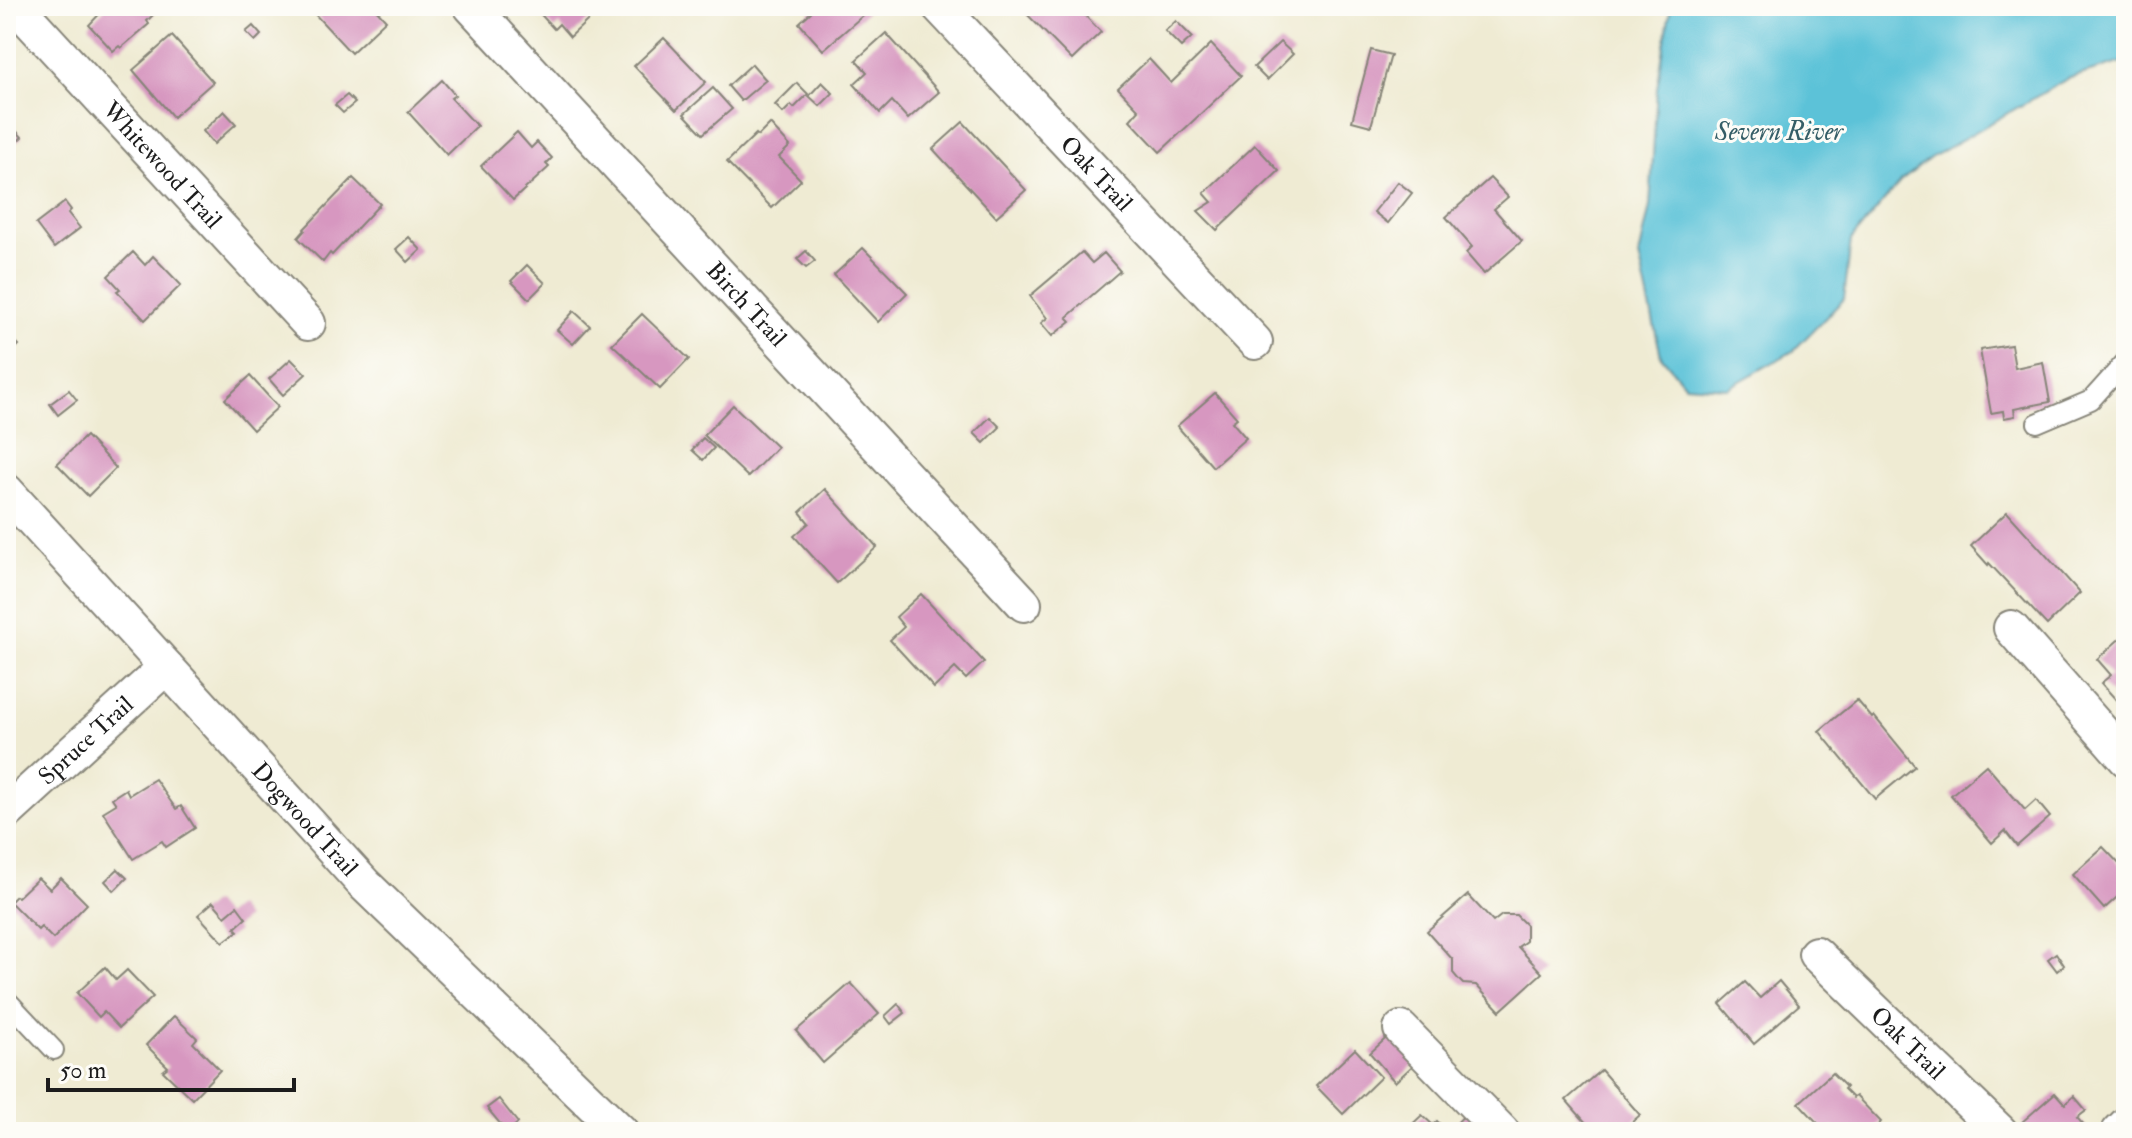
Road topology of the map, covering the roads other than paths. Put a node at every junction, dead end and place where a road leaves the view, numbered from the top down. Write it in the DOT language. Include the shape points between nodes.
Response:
graph roads {
  1 [pos="16,6"];
  2 [pos="471,6"];
  3 [pos="939,6"];
  4 [pos="308,323"];
  5 [pos="1255,342"];
  6 [pos="2126,361"];
  7 [pos="2037,423"];
  8 [pos="6,491"];
  9 [pos="1024,604"];
  10 [pos="2011,628"];
  11 [pos="166,667"];
  12 [pos="2126,759"];
  13 [pos="6,813"];
  14 [pos="1816,954"];
  15 [pos="6,999"];
  16 [pos="1401,1029"];
  17 [pos="54,1050"];
  18 [pos="2126,1125"];
  19 [pos="621,1132"];
  20 [pos="1502,1132"];
  21 [pos="2000,1132"];
  22 [pos="2119,1132"];
  1 -- 4 [label="street, Whitewood Trail"];
  2 -- 9 [label="street, Birch Trail"];
  3 -- 5 [label="street, Oak Trail"];
  6 -- 7 [label="lane" via="2091,400"];
  8 -- 11 [label="street, Dogwood Trail"];
  10 -- 12 [label="street"];
  11 -- 13 [label="street, Spruce Trail"];
  11 -- 19 [label="street, Dogwood Trail" via="365,885"];
  14 -- 21 [label="street, Oak Trail"];
  15 -- 17 [label="lane"];
  16 -- 20 [label="street"];
  18 -- 22 [label="street"];
}
